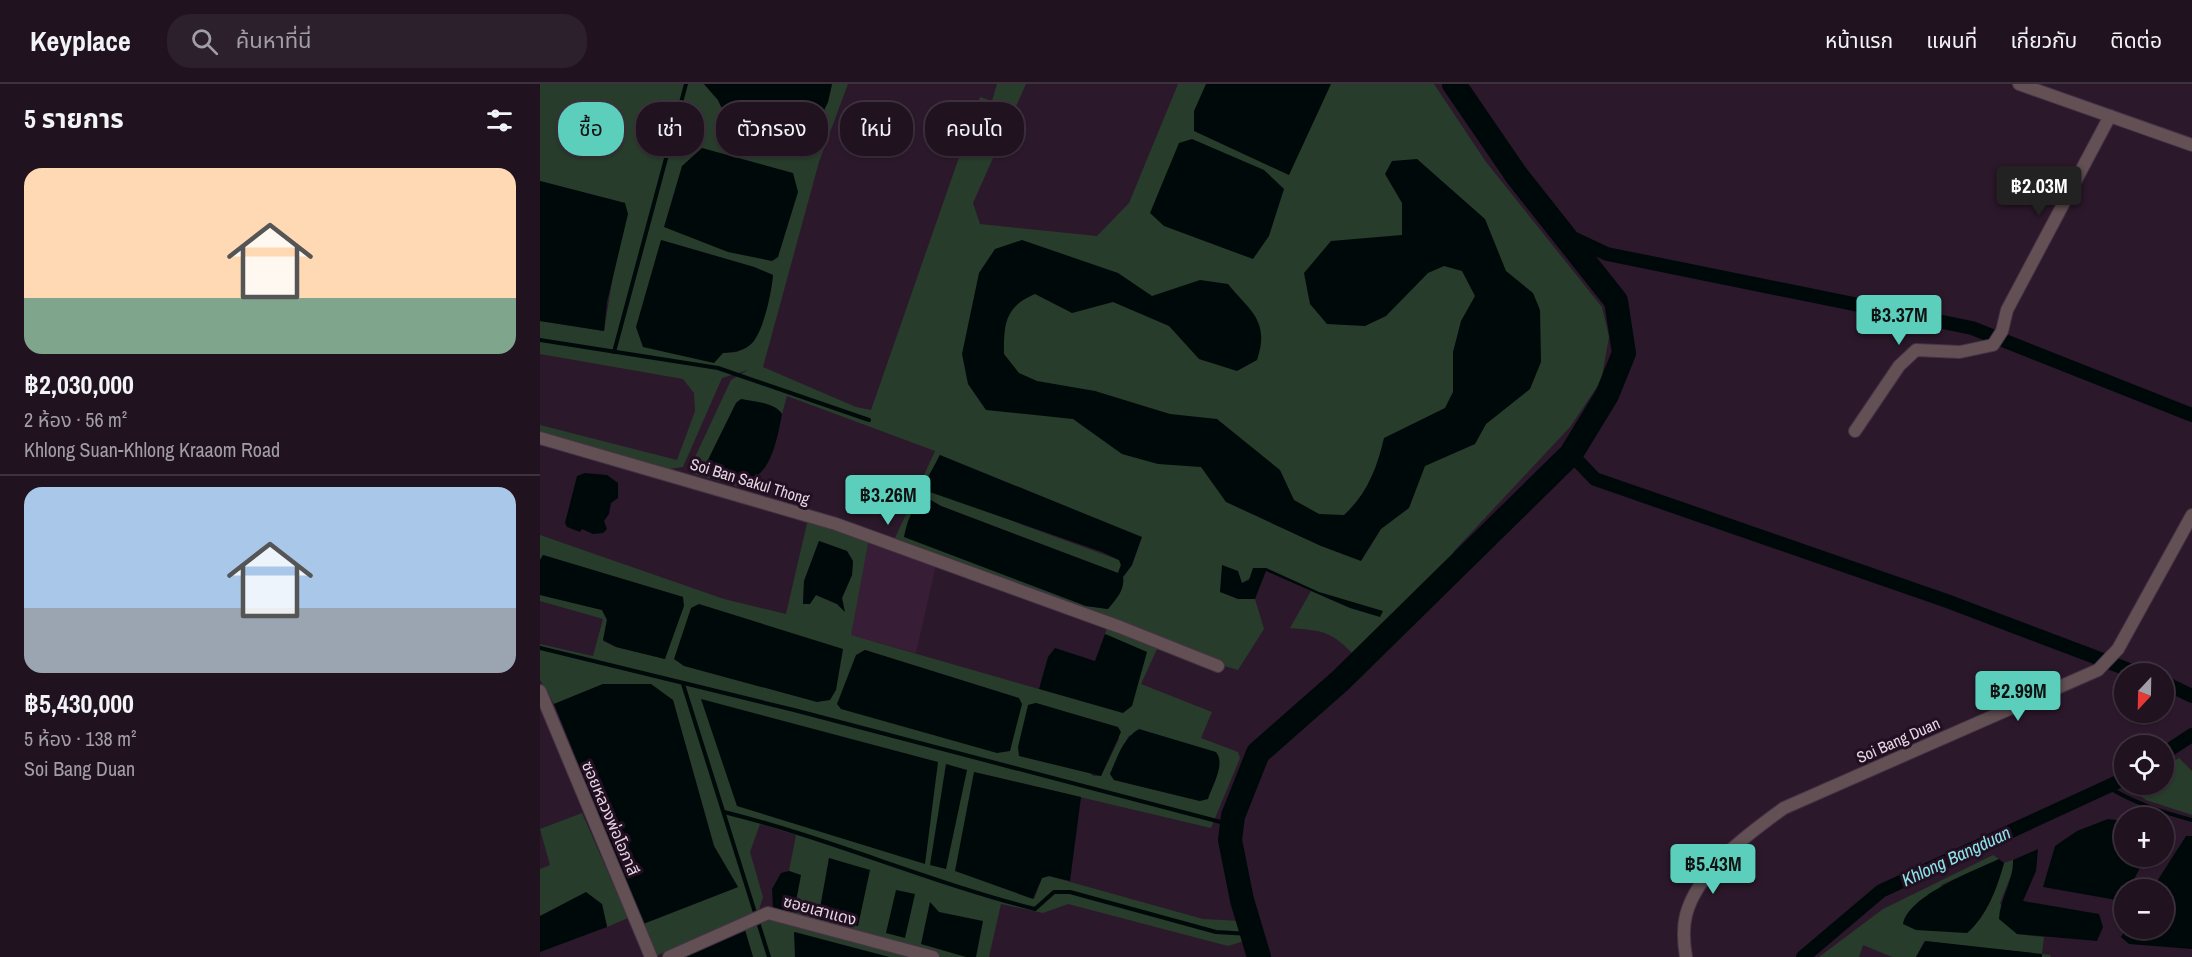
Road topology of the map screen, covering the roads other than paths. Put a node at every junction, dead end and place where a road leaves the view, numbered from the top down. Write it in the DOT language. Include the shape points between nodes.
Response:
graph roads {
  1 [pos="2019,84"];
  2 [pos="2110,116"];
  3 [pos="2192,145"];
  4 [pos="1855,431"];
  5 [pos="540,438"];
  6 [pos="2192,515"];
  7 [pos="1218,666"];
  8 [pos="540,691"];
  9 [pos="651,957"];
  10 [pos="669,957"];
  11 [pos="933,957"];
  12 [pos="1686,957"];
  1 -- 2 [label="street"];
  2 -- 3 [label="street"];
  2 -- 4 [label="street" via="2007,310 2002,331 1993,345 1960,352 1916,350 1899,366"];
  5 -- 7 [label="street, Soi Ban Sakul Thong" via="836,524"];
  6 -- 12 [label="street, Soi Bang Duan" via="2118,649 2098,670 1784,808 1722,858 1699,889 1686,916"];
  8 -- 9 [label="street, ซอยหลวงพ่อโอภาสี"];
  10 -- 11 [label="street, ซอยเสาแดง" via="768,913"];
}
